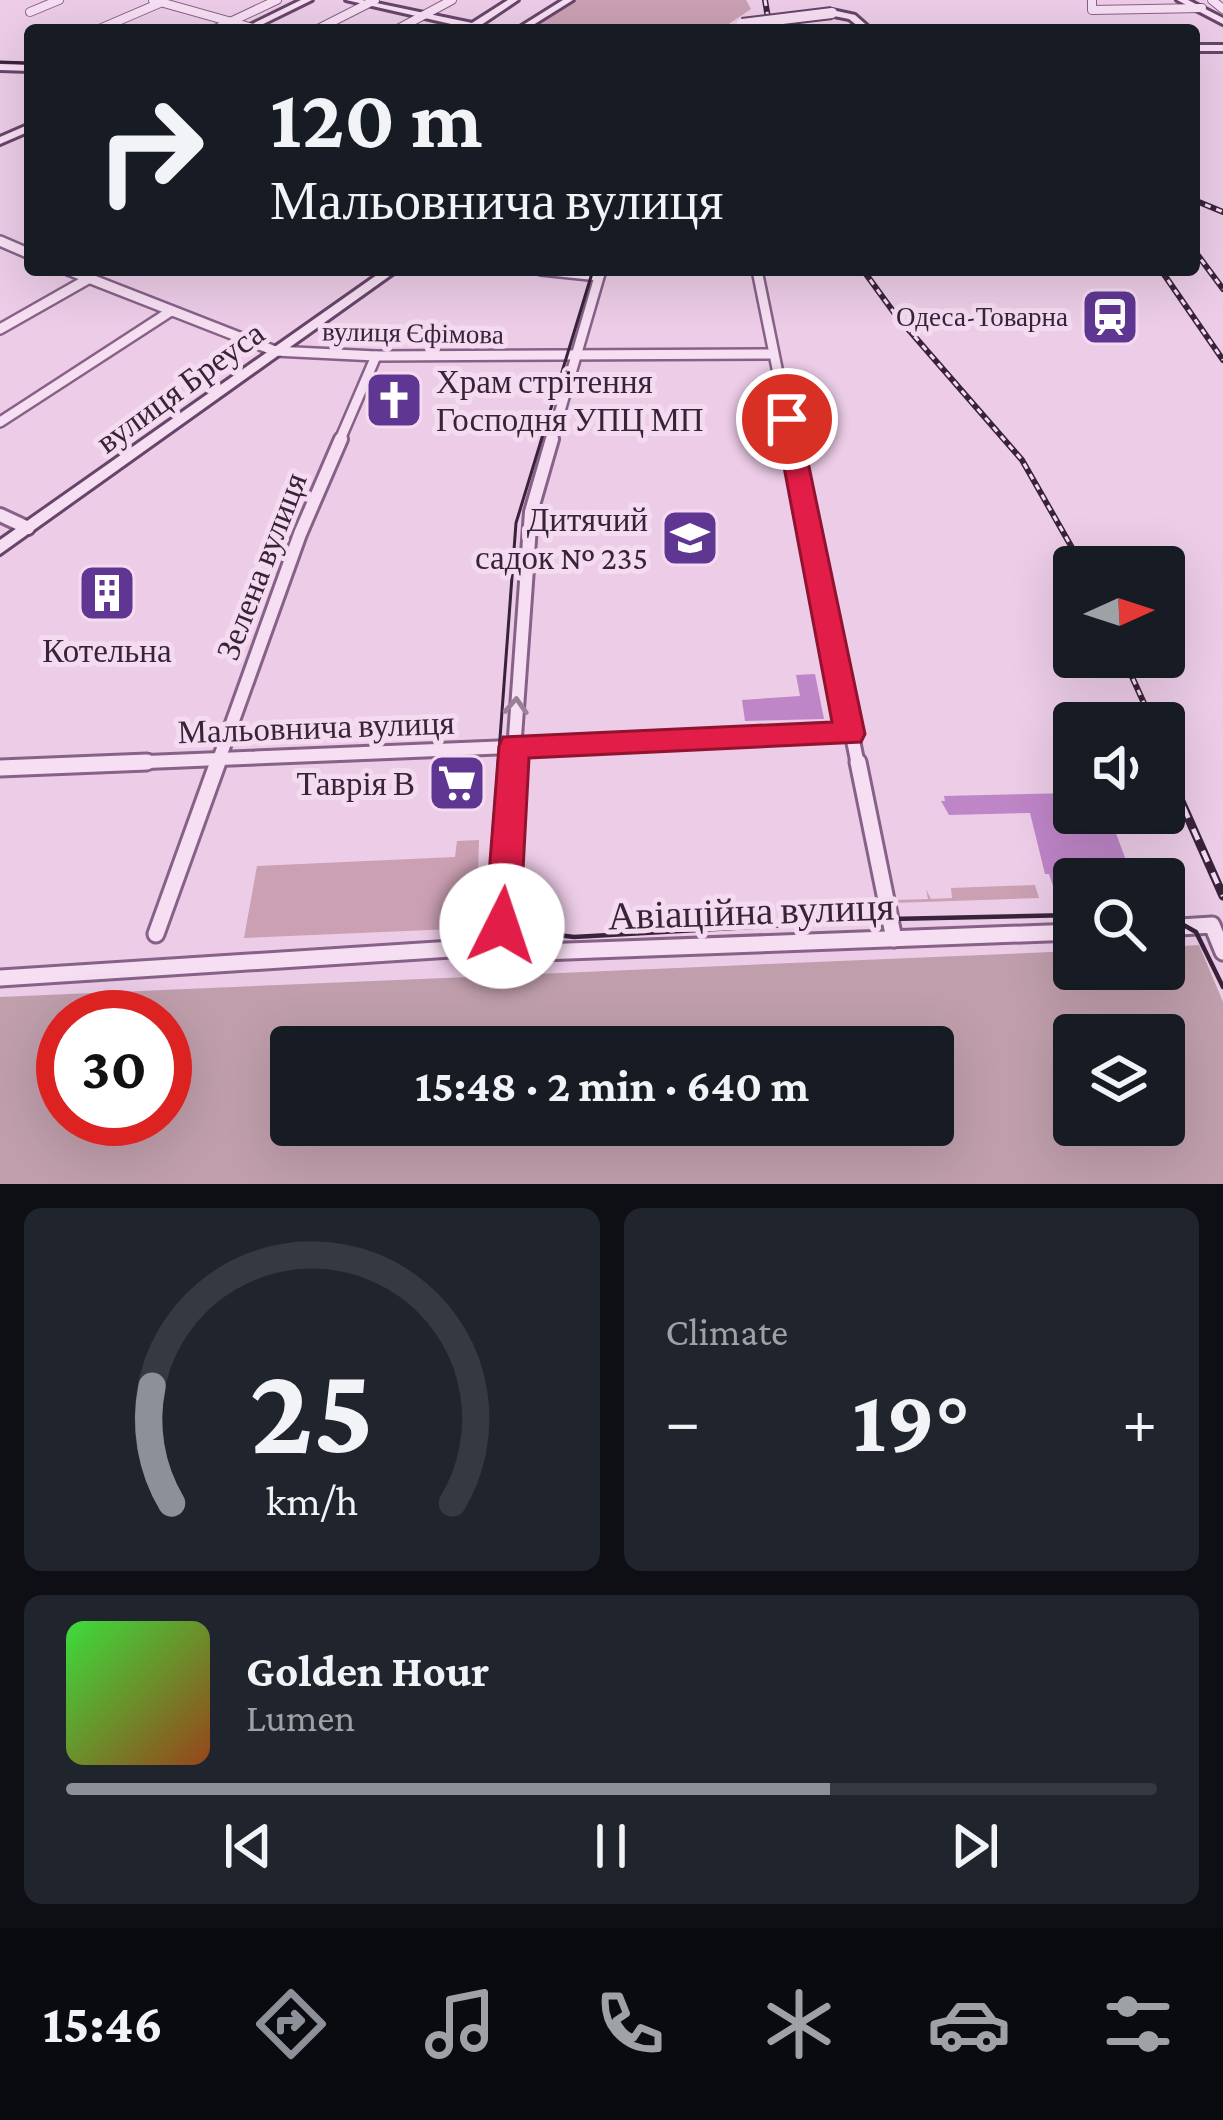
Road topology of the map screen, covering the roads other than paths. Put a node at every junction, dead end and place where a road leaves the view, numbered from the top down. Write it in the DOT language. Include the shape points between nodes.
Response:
graph roads {
  1 [pos="59,0"];
  2 [pos="278,0"];
  3 [pos="308,0"];
  4 [pos="350,0"];
  5 [pos="452,0"];
  6 [pos="514,0"];
  7 [pos="569,0"];
  8 [pos="1181,0"];
  9 [pos="1191,0"];
  10 [pos="1212,0"];
  11 [pos="160,1"];
  12 [pos="371,2"];
  13 [pos="1092,5"];
  14 [pos="1202,8"];
  15 [pos="30,12"];
  16 [pos="424,15"];
  17 [pos="1223,15"];
  18 [pos="231,22"];
  19 [pos="110,24"];
  20 [pos="226,24"];
  21 [pos="237,24"];
  22 [pos="261,24"];
  23 [pos="328,24"];
  24 [pos="407,24"];
  25 [pos="454,24"];
  26 [pos="475,24"];
  27 [pos="529,24"];
  28 [pos="742,24"];
  29 [pos="861,24"];
  30 [pos="81,276"];
  31 [pos="383,276"];
  32 [pos="599,276"];
  33 [pos="758,276"];
  34 [pos="88,279"];
  35 [pos="171,311"];
  36 [pos="0,329"];
  37 [pos="275,351"];
  38 [pos="773,354"];
  39 [pos="575,355"];
  40 [pos="376,356"];
  41 [pos="0,422"];
  42 [pos="0,515"];
  43 [pos="28,528"];
  44 [pos="0,548"];
  45 [pos="850,734"];
  46 [pos="514,746"];
  47 [pos="216,758"];
  48 [pos="0,768"];
  49 [pos="1185,927"];
  50 [pos="1053,933"];
  51 [pos="156,934"];
  52 [pos="894,939"];
  53 [pos="515,945"];
  54 [pos="1223,952"];
  55 [pos="0,978"];
  1 -- 15 [label="street"];
  2 -- 18 [label="street"];
  3 -- 22 [label="street"];
  4 -- 12 [label="street"];
  5 -- 16 [label="street"];
  6 -- 26 [label="street"];
  7 -- 27 [label="street"];
  8 -- 14 [label="street"];
  9 -- 17 [label="street"];
  10 -- 17 [label="street"];
  11 -- 18 [label="street"];
  11 -- 19 [label="street"];
  12 -- 16 [label="street"];
  12 -- 23 [label="street"];
  13 -- 14 [label="street"];
  14 -- 17 [label="street"];
  16 -- 24 [label="street"];
  16 -- 25 [label="street"];
  18 -- 20 [label="street"];
  18 -- 21 [label="street"];
  28 -- 29 [label="street, bridge" via="832,13"];
  30 -- 34 [label="street, вулиця Єфімова"];
  31 -- 37 [label="street, вулиця Бреуса"];
  32 -- 39 [label="street"];
  33 -- 38 [label="street"];
  34 -- 35 [label="street, вулиця Єфімова"];
  34 -- 36 [label="street"];
  35 -- 37 [label="street, вулиця Єфімова"];
  35 -- 41 [label="street"];
  37 -- 40 [label="street, вулиця Єфімова"];
  37 -- 43 [label="street, вулиця Бреуса"];
  38 -- 39 [label="street, вулиця Єфімова"];
  38 -- 45 [label="street"];
  39 -- 40 [label="street, вулиця Єфімова"];
  46 -- 39 [label="street, one-way" via="531,512"];
  40 -- 47 [label="street, Зелена вулиця"];
  42 -- 43 [label="street"];
  43 -- 44 [label="street, вулиця Бреуса"];
  45 -- 46 [label="street, Мальовнича вулиця"];
  45 -- 52 [label="street"];
  46 -- 47 [label="street, Мальовнича вулиця"];
  46 -- 53 [label="street" via="502,926"];
  47 -- 48 [label="street, Мальовнича вулиця"];
  47 -- 51 [label="street, Зелена вулиця"];
  49 -- 54 [label="street" via="1212,925"];
  50 -- 52 [label="street, Авіаційна вулиця"];
  52 -- 53 [label="street, Авіаційна вулиця" via="541,952"];
  53 -- 55 [label="street, Авіаційна вулиця"];
}
